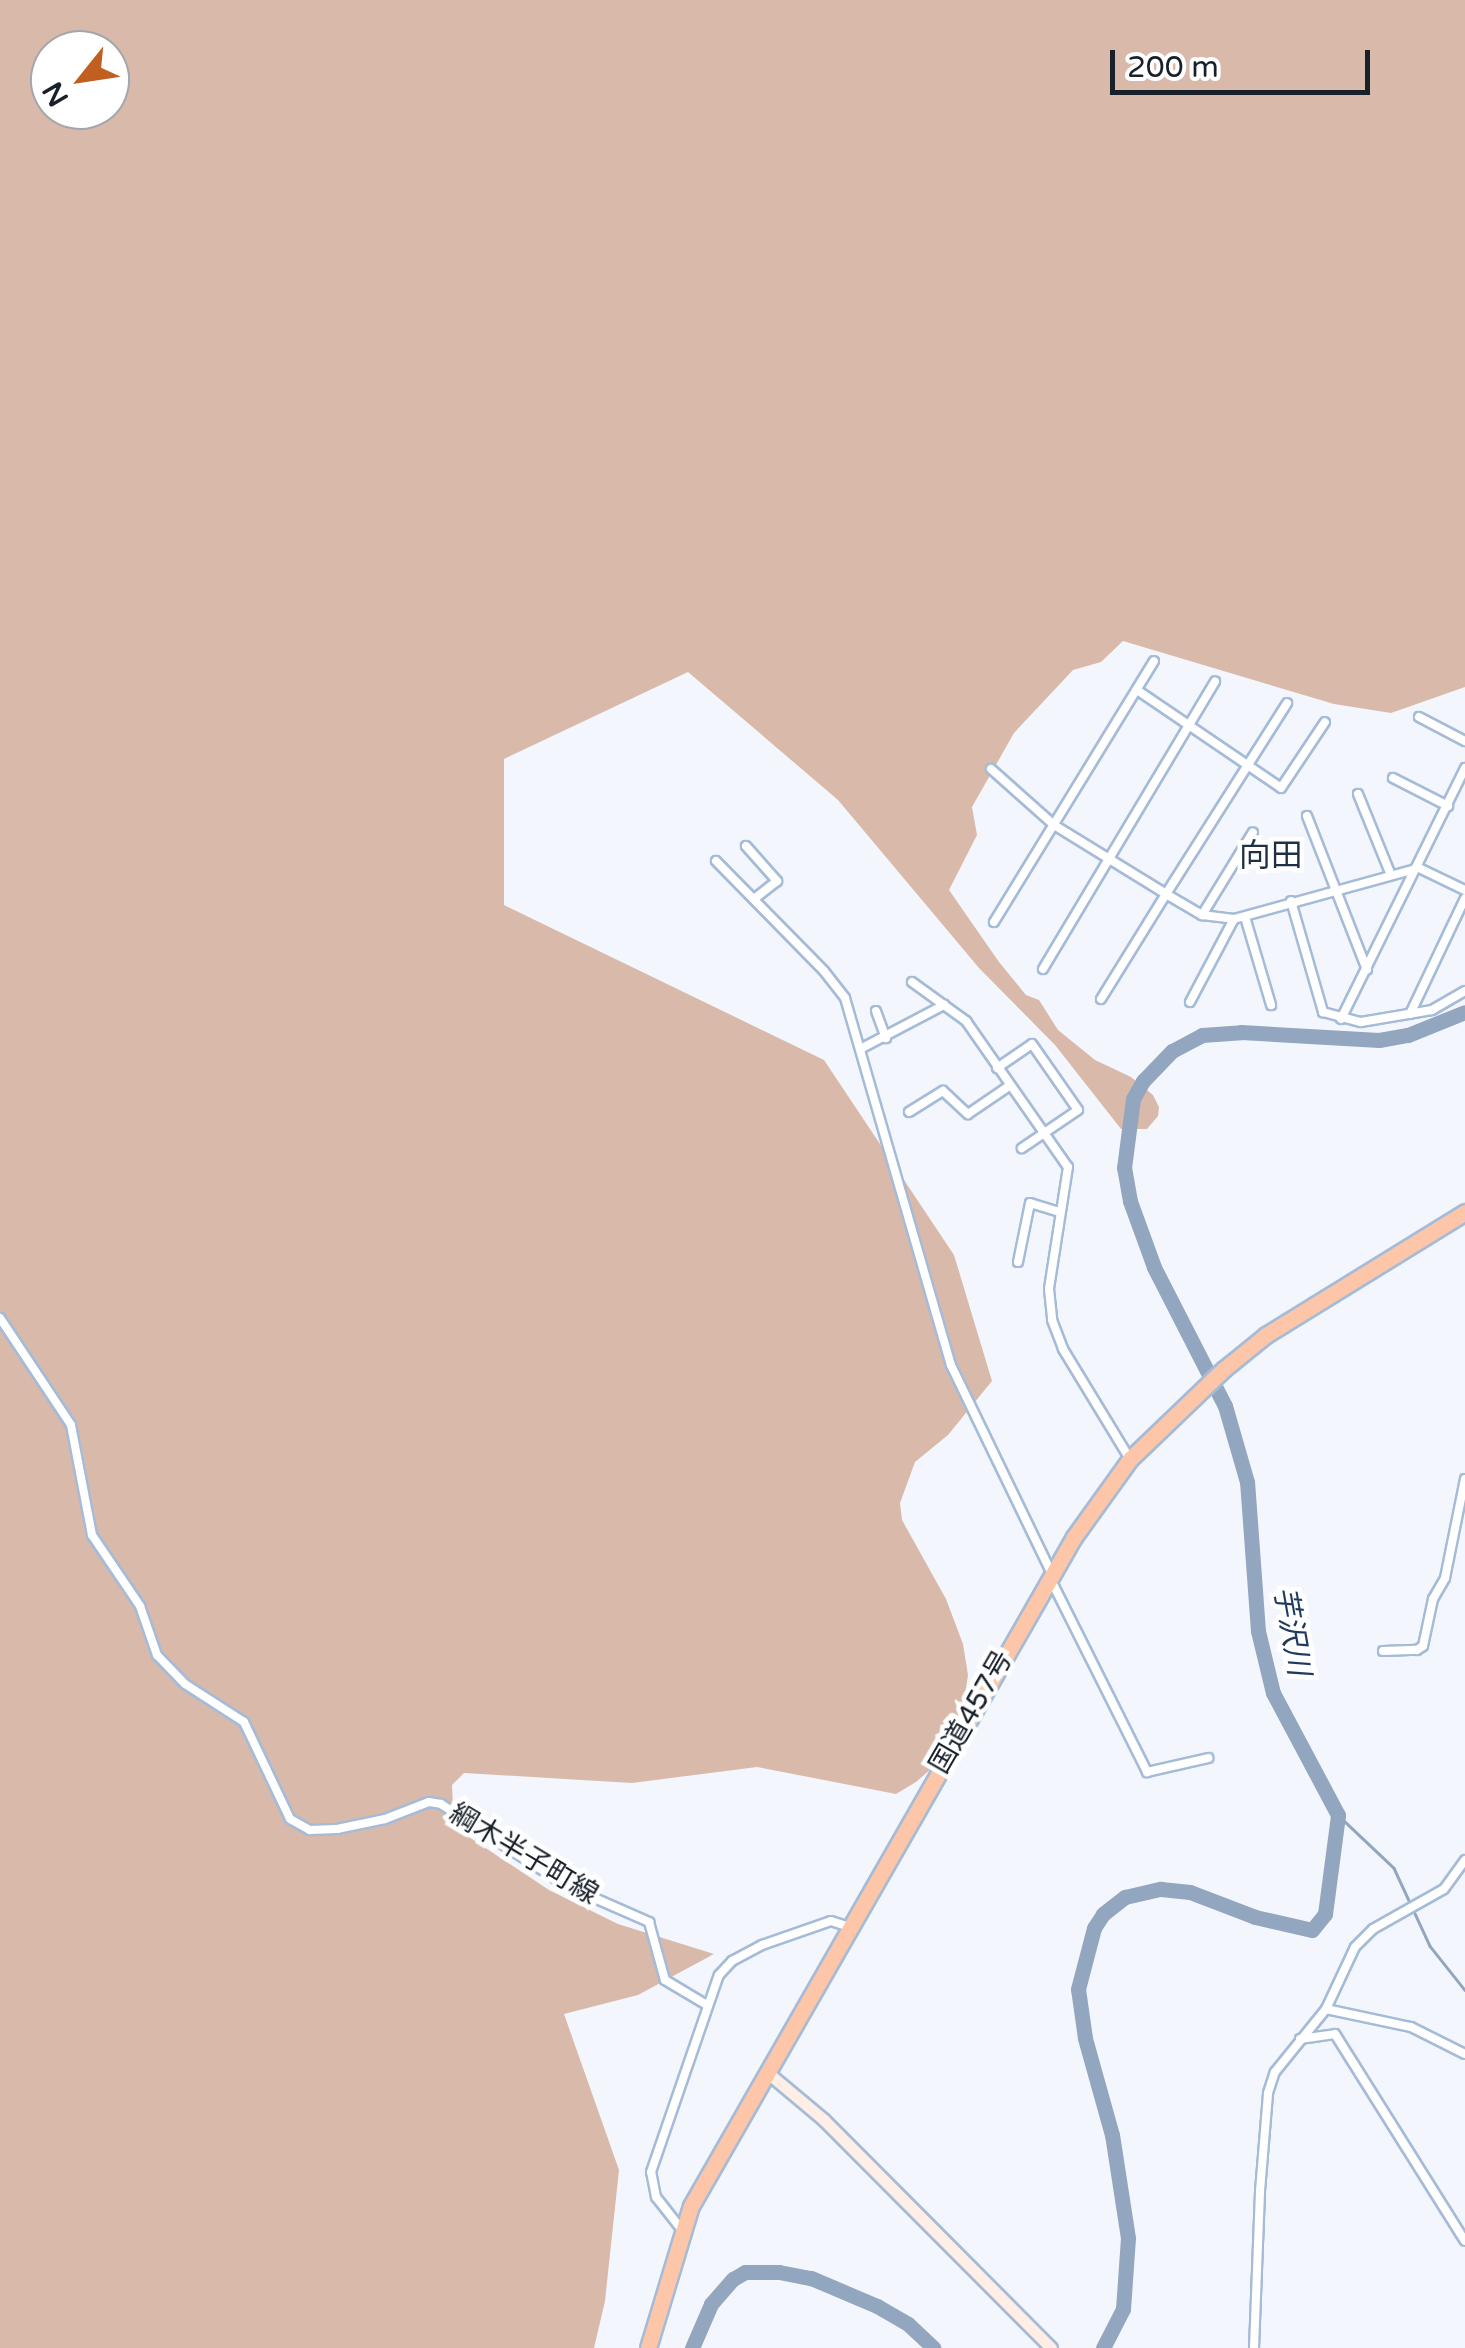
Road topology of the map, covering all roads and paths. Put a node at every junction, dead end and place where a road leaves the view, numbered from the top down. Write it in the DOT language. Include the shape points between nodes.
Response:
graph roads {
  1 [pos="1154,661"];
  2 [pos="1215,682"];
  3 [pos="1136,690"];
  4 [pos="1286,704"];
  5 [pos="1419,717"];
  6 [pos="1324,722"];
  7 [pos="1190,724"];
  8 [pos="1465,742"];
  9 [pos="1248,766"];
  10 [pos="1465,768"];
  11 [pos="991,769"];
  12 [pos="1393,778"];
  13 [pos="1358,794"];
  14 [pos="1448,806"];
  15 [pos="1308,816"];
  16 [pos="1054,824"];
  17 [pos="1253,832"];
  18 [pos="746,846"];
  19 [pos="1108,860"];
  20 [pos="716,861"];
  21 [pos="1419,868"];
  22 [pos="1390,873"];
  23 [pos="1338,888"];
  24 [pos="1465,890"];
  25 [pos="1166,894"];
  26 [pos="1465,898"];
  27 [pos="754,899"];
  28 [pos="1291,901"];
  29 [pos="1202,915"];
  30 [pos="1245,917"];
  31 [pos="1234,919"];
  32 [pos="994,922"];
  33 [pos="1043,969"];
  34 [pos="1367,970"];
  35 [pos="912,982"];
  36 [pos="1465,990"];
  37 [pos="1101,999"];
  38 [pos="1190,1002"];
  39 [pos="1271,1004"];
  40 [pos="944,1005"];
  41 [pos="908,1007"];
  42 [pos="876,1011"];
  43 [pos="1410,1014"];
  44 [pos="1342,1019"];
  45 [pos="916,1020"];
  46 [pos="886,1038"];
  47 [pos="862,1048"];
  48 [pos="997,1068"];
  49 [pos="1009,1086"];
  50 [pos="909,1112"];
  51 [pos="1043,1135"];
  52 [pos="1022,1148"];
  53 [pos="1058,1212"];
  54 [pos="1465,1212"];
  55 [pos="1018,1262"];
  56 [pos="0,1318"];
  57 [pos="1130,1459"];
  58 [pos="1465,1479"];
  59 [pos="1050,1574"];
  60 [pos="1383,1651"];
  61 [pos="1208,1758"];
  62 [pos="1465,1860"];
  63 [pos="849,1928"];
  64 [pos="707,2005"];
  65 [pos="1326,2009"];
  66 [pos="1300,2039"];
  67 [pos="1465,2054"];
  68 [pos="768,2073"];
  69 [pos="682,2230"];
  70 [pos="1465,2241"];
  71 [pos="648,2348"];
  72 [pos="1051,2348"];
  73 [pos="1254,2348"];
  1 -- 3 [label="street"];
  2 -- 7 [label="street"];
  3 -- 7 [label="street"];
  3 -- 16 [label="street"];
  4 -- 9 [label="street"];
  5 -- 8 [label="street"];
  6 -- 9 [label="street" via="1281,788"];
  7 -- 9 [label="street"];
  7 -- 19 [label="street"];
  9 -- 25 [label="street"];
  10 -- 14 [label="street"];
  11 -- 16 [label="street"];
  12 -- 14 [label="street"];
  13 -- 22 [label="street"];
  14 -- 21 [label="street"];
  15 -- 23 [label="street"];
  16 -- 19 [label="street"];
  16 -- 32 [label="street"];
  17 -- 29 [label="street"];
  18 -- 27 [label="street" via="777,880"];
  19 -- 25 [label="street"];
  19 -- 33 [label="street"];
  20 -- 27 [label="street"];
  21 -- 22 [label="street"];
  21 -- 24 [label="street"];
  21 -- 34 [label="street"];
  22 -- 23 [label="street"];
  23 -- 28 [label="street"];
  23 -- 34 [label="street"];
  25 -- 29 [label="street"];
  25 -- 37 [label="street"];
  26 -- 43 [label="street"];
  27 -- 47 [label="street" via="836,983"];
  28 -- 30 [label="street"];
  28 -- 44 [label="street" via="1324,1012"];
  29 -- 31 [label="street"];
  30 -- 31 [label="street"];
  30 -- 39 [label="street"];
  31 -- 38 [label="street"];
  34 -- 44 [label="street"];
  35 -- 40 [label="street"];
  36 -- 43 [label="street" via="1432,1010"];
  40 -- 45 [label="street"];
  40 -- 48 [label="street" via="966,1021"];
  41 -- 45 [label="street"];
  42 -- 46 [label="street"];
  43 -- 44 [label="street"];
  45 -- 46 [label="street"];
  46 -- 47 [label="street"];
  47 -- 59 [label="street" via="951,1365"];
  48 -- 49 [label="street"];
  48 -- 51 [label="street" via="1032,1044 1078,1110"];
  49 -- 50 [label="street" via="972,1113 964,1114 943,1091"];
  49 -- 51 [label="street"];
  51 -- 52 [label="street"];
  51 -- 53 [label="street" via="1068,1167"];
  53 -- 55 [label="street" via="1030,1204"];
  53 -- 57 [label="street" via="1052,1320"];
  54 -- 57 [label="highway, 国道457号" via="1266,1335 1184,1402"];
  56 -- 64 [label="street, 綱木半子町線" via="71,1425 92,1536 140,1606 157,1655 185,1684 244,1722 290,1819 310,1830 337,1829 441,1804 567,1886 649,1922 665,1980"];
  57 -- 59 [label="highway, 国道457号"];
  58 -- 60 [label="street" via="1424,1646"];
  59 -- 61 [label="street" via="1147,1772"];
  59 -- 63 [label="highway, 国道457号"];
  62 -- 65 [label="street" via="1456,1877 1355,1947"];
  63 -- 64 [label="street" via="831,1921 742,1954 725,1966"];
  63 -- 68 [label="highway, 国道457号"];
  64 -- 69 [label="street" via="650,2172 656,2197"];
  65 -- 66 [label="street"];
  65 -- 67 [label="street" via="1422,2031"];
  66 -- 70 [label="street" via="1335,2034"];
  66 -- 73 [label="street" via="1279,2064 1268,2094"];
  68 -- 69 [label="highway, 国道457号"];
  68 -- 72 [label="street" via="822,2118"];
  69 -- 71 [label="highway, 国道457号"];
}
